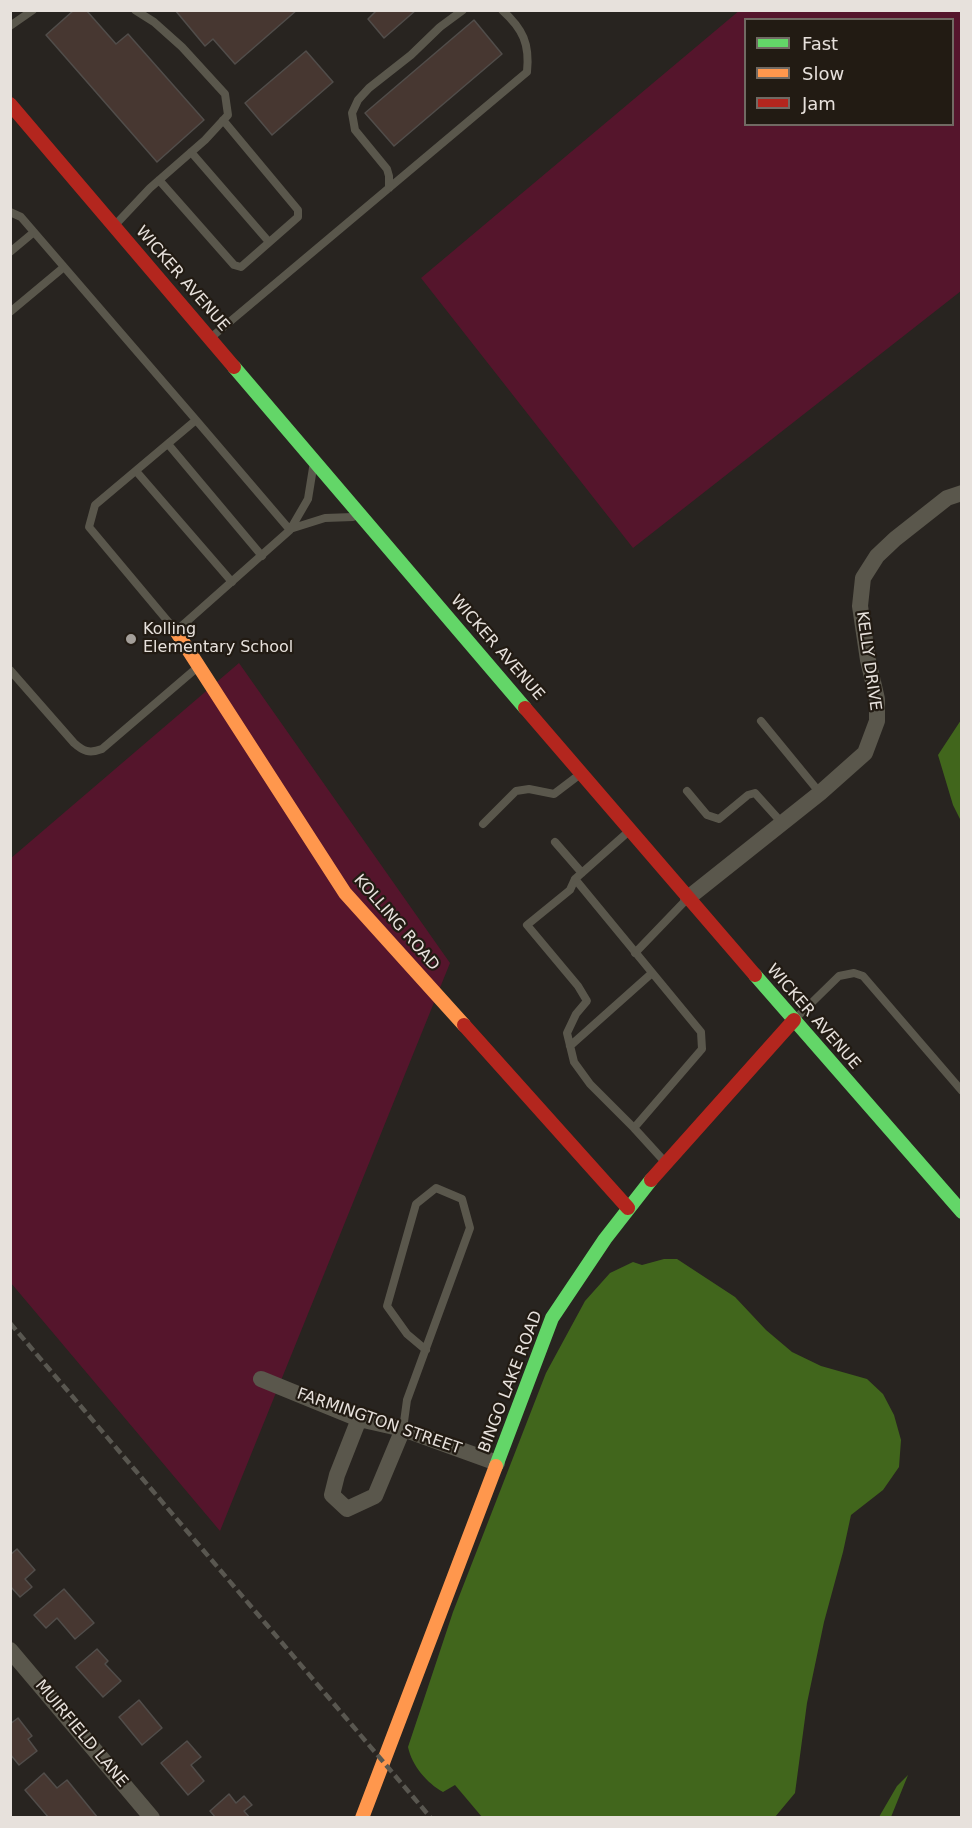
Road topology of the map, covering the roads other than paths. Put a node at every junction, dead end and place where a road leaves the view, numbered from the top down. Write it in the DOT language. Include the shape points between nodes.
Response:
graph roads {
  1 [pos="33,10"];
  2 [pos="135,10"];
  3 [pos="463,10"];
  4 [pos="502,10"];
  5 [pos="10,26"];
  6 [pos="10,104"];
  7 [pos="223,120"];
  8 [pos="191,152"];
  9 [pos="159,180"];
  10 [pos="389,188"];
  11 [pos="10,212"];
  12 [pos="114,225"];
  13 [pos="34,232"];
  14 [pos="269,242"];
  15 [pos="10,252"];
  16 [pos="64,267"];
  17 [pos="10,312"];
  18 [pos="210,338"];
  19 [pos="196,420"];
  20 [pos="168,444"];
  21 [pos="314,459"];
  22 [pos="136,471"];
  23 [pos="962,493"];
  24 [pos="364,517"];
  25 [pos="290,530"];
  26 [pos="262,556"];
  27 [pos="232,582"];
  28 [pos="176,631"];
  29 [pos="199,666"];
  30 [pos="10,670"];
  31 [pos="761,721"];
  32 [pos="582,773"];
  33 [pos="687,791"];
  34 [pos="820,792"];
  35 [pos="483,824"];
  36 [pos="782,824"];
  37 [pos="630,830"];
  38 [pos="555,842"];
  39 [pos="578,876"];
  40 [pos="688,898"];
  41 [pos="635,953"];
  42 [pos="652,973"];
  43 [pos="794,1020"];
  44 [pos="570,1046"];
  45 [pos="962,1091"];
  46 [pos="634,1128"];
  47 [pos="666,1164"];
  48 [pos="628,1208"];
  49 [pos="962,1212"];
  50 [pos="426,1350"];
  51 [pos="261,1379"];
  52 [pos="359,1419"];
  53 [pos="403,1429"];
  54 [pos="497,1463"];
  55 [pos="10,1650"];
  56 [pos="152,1818"];
  57 [pos="362,1818"];
  1 -- 5 [label="lane"];
  2 -- 7 [label="lane" via="182,47 225,94 228,115"];
  3 -- 10 [label="lane" via="369,88 352,113 355,130 387,169"];
  4 -- 10 [label="lane" via="524,38 529,54 527,72"];
  6 -- 12 [label="main road, WICKER AVENUE"];
  7 -- 8 [label="lane"];
  7 -- 14 [label="lane" via="298,210 298,217"];
  8 -- 9 [label="lane"];
  8 -- 14 [label="lane"];
  9 -- 12 [label="lane"];
  9 -- 14 [label="lane" via="234,265 241,267"];
  10 -- 18 [label="lane"];
  11 -- 13 [label="lane" via="21,217"];
  12 -- 18 [label="main road, WICKER AVENUE"];
  13 -- 15 [label="lane"];
  13 -- 16 [label="lane"];
  16 -- 17 [label="lane"];
  16 -- 19 [label="lane"];
  18 -- 21 [label="main road, WICKER AVENUE"];
  19 -- 20 [label="lane"];
  19 -- 25 [label="lane"];
  20 -- 22 [label="lane"];
  20 -- 26 [label="lane"];
  21 -- 24 [label="main road, WICKER AVENUE"];
  21 -- 25 [label="lane" via="308,499"];
  22 -- 27 [label="lane"];
  22 -- 28 [label="lane" via="96,505 89,527"];
  23 -- 34 [label="street, KELLY DRIVE" via="947,498 895,539 877,556 863,578 860,606 877,699 877,721 865,753"];
  24 -- 25 [label="lane" via="325,518"];
  24 -- 32 [label="main road, WICKER AVENUE"];
  25 -- 26 [label="lane"];
  26 -- 27 [label="lane"];
  27 -- 28 [label="lane"];
  28 -- 29 [label="main road, KOLLING ROAD"];
  29 -- 30 [label="lane" via="102,749 92,753 74,743"];
  29 -- 48 [label="main road, KOLLING ROAD" via="345,893"];
  31 -- 34 [label="lane"];
  32 -- 35 [label="lane" via="554,794 529,789 516,791"];
  32 -- 37 [label="main road, WICKER AVENUE"];
  33 -- 36 [label="lane" via="707,815 719,819 755,793"];
  34 -- 36 [label="street, KELLY DRIVE"];
  36 -- 40 [label="street, KELLY DRIVE"];
  37 -- 39 [label="lane"];
  37 -- 40 [label="main road, WICKER AVENUE"];
  38 -- 39 [label="lane"];
  39 -- 41 [label="lane"];
  39 -- 44 [label="lane" via="570,890 527,925 587,1001 567,1033"];
  40 -- 41 [label="lane"];
  40 -- 43 [label="main road, WICKER AVENUE"];
  41 -- 42 [label="lane"];
  42 -- 44 [label="lane"];
  42 -- 46 [label="lane" via="701,1032 702,1049"];
  43 -- 45 [label="lane" via="839,976 863,976"];
  43 -- 47 [label="main road, BINGO LAKE ROAD"];
  43 -- 49 [label="main road, WICKER AVENUE"];
  44 -- 46 [label="lane" via="574,1062 590,1083"];
  46 -- 47 [label="lane"];
  47 -- 48 [label="main road, BINGO LAKE ROAD"];
  48 -- 54 [label="main road, BINGO LAKE ROAD" via="571,1285 552,1318"];
  50 -- 50 [label="lane" via="470,1228 462,1199 436,1188 416,1204 387,1306 407,1334"];
  50 -- 53 [label="lane" via="407,1400"];
  51 -- 52 [label="street, FARMINGTON STREET"];
  52 -- 53 [label="street, FARMINGTON STREET"];
  52 -- 53 [label="street" via="332,1495 347,1509 375,1496"];
  53 -- 54 [label="street, FARMINGTON STREET"];
  54 -- 57 [label="main road, BINGO LAKE ROAD"];
  55 -- 56 [label="street, MUIRFIELD LANE"];
}
